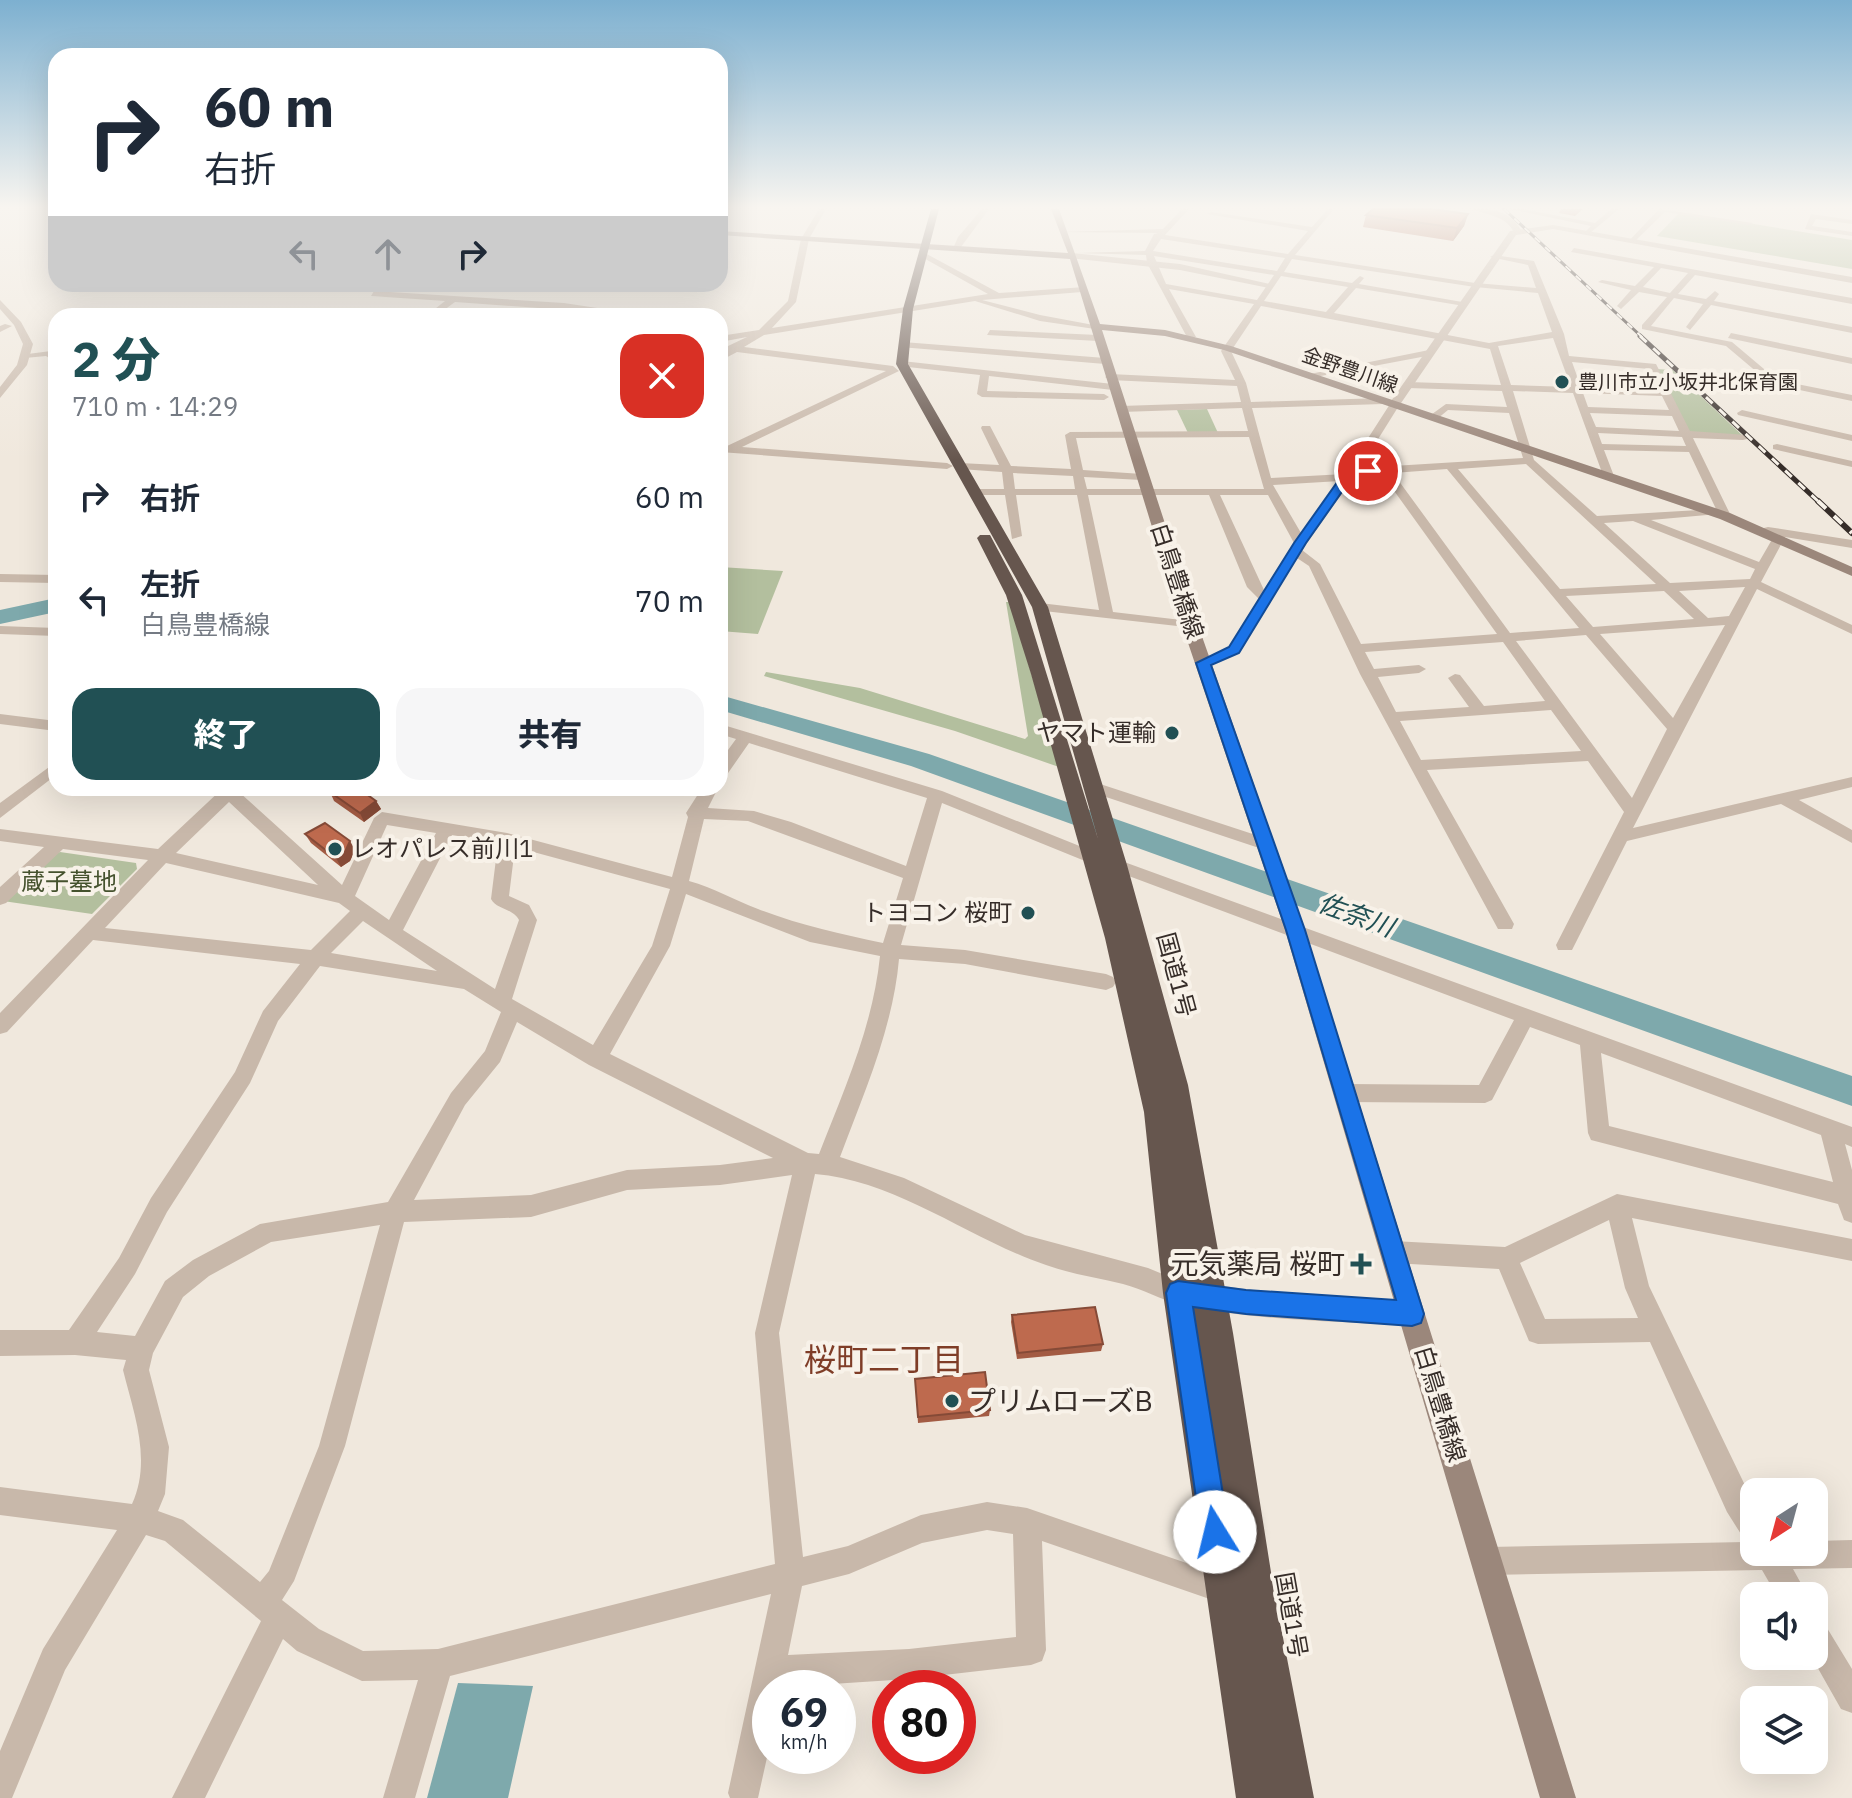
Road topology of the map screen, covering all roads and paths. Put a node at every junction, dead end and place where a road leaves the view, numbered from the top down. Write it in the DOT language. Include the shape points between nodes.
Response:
graph roads {
  1 [pos="794,293"];
  2 [pos="908,293"];
  3 [pos="992,293"];
  4 [pos="1035,293"];
  5 [pos="1083,293"];
  6 [pos="1169,293"];
  7 [pos="1205,293"];
  8 [pos="1263,293"];
  9 [pos="1346,293"];
  10 [pos="1401,293"];
  11 [pos="1470,293"];
  12 [pos="1544,293"];
  13 [pos="1633,293"];
  14 [pos="1657,293"];
  15 [pos="1675,293"];
  16 [pos="1715,293"];
  17 [pos="1760,293"];
  18 [pos="1808,293"];
  19 [pos="374,294"];
  20 [pos="997,296"];
  21 [pos="1672,296"];
  22 [pos="453,299"];
  23 [pos="972,300"];
  24 [pos="488,301"];
  25 [pos="1852,301"];
  26 [pos="1257,302"];
  27 [pos="0,303"];
  28 [pos="1464,303"];
  29 [pos="1708,303"];
  30 [pos="564,306"];
  31 [pos="1621,306"];
  32 [pos="441,308"];
  33 [pos="479,308"];
  34 [pos="580,308"];
  35 [pos="903,310"];
  36 [pos="1748,310"];
  37 [pos="1013,311"];
  38 [pos="1328,315"];
  39 [pos="1030,316"];
  40 [pos="0,317"];
  41 [pos="732,327"];
  42 [pos="1645,327"];
  43 [pos="1690,327"];
  44 [pos="4,328"];
  45 [pos="1852,330"];
  46 [pos="764,331"];
  47 [pos="1097,332"];
  48 [pos="990,333"];
  49 [pos="1559,334"];
  50 [pos="1441,336"];
  51 [pos="1191,337"];
  52 [pos="728,338"];
  53 [pos="1730,340"];
  54 [pos="903,345"];
  55 [pos="1493,347"];
  56 [pos="728,348"];
  57 [pos="1227,348"];
  58 [pos="734,349"];
  59 [pos="48,353"];
  60 [pos="728,353"];
  61 [pos="974,353"];
  62 [pos="1429,353"];
  63 [pos="25,355"];
  64 [pos="1743,356"];
  65 [pos="1568,359"];
  66 [pos="1105,361"];
  67 [pos="1852,361"];
  68 [pos="896,368"];
  69 [pos="970,373"];
  70 [pos="985,374"];
  71 [pos="1310,375"];
  72 [pos="1241,383"];
  73 [pos="0,385"];
  74 [pos="1408,385"];
  75 [pos="1506,388"];
  76 [pos="1580,390"];
  77 [pos="1115,392"];
  78 [pos="1665,393"];
  79 [pos="0,395"];
  80 [pos="1852,398"];
  81 [pos="1389,402"];
  82 [pos="1248,407"];
  83 [pos="1512,410"];
  84 [pos="1587,410"];
  85 [pos="1674,413"];
  86 [pos="1742,413"];
  87 [pos="1433,417"];
  88 [pos="986,428"];
  89 [pos="1594,430"];
  90 [pos="1684,433"];
  91 [pos="1254,434"];
  92 [pos="1131,435"];
  93 [pos="1743,437"];
  94 [pos="1852,438"];
  95 [pos="1600,447"];
  96 [pos="1777,447"];
  97 [pos="728,448"];
  98 [pos="1522,448"];
  99 [pos="1693,449"];
  100 [pos="728,451"];
  101 [pos="1529,461"];
  102 [pos="1852,464"];
  103 [pos="1449,465"];
  104 [pos="954,466"];
  105 [pos="1007,469"];
  106 [pos="1385,470"];
  107 [pos="1076,473"];
  108 [pos="1350,474"];
  109 [pos="1608,476"];
  110 [pos="1142,477"];
  111 [pos="1269,487"];
  112 [pos="975,492"];
  113 [pos="1011,492"];
  114 [pos="1080,492"];
  115 [pos="1148,492"];
  116 [pos="1213,492"];
  117 [pos="1720,514"];
  118 [pos="1636,518"];
  119 [pos="1596,520"];
  120 [pos="1765,531"];
  121 [pos="1016,536"];
  122 [pos="1779,537"];
  123 [pos="1852,544"];
  124 [pos="1298,547"];
  125 [pos="1763,568"];
  126 [pos="1852,572"];
  127 [pos="0,578"];
  128 [pos="48,579"];
  129 [pos="1754,583"];
  130 [pos="1666,588"];
  131 [pos="1556,593"];
  132 [pos="1265,598"];
  133 [pos="1040,607"];
  134 [pos="1107,615"];
  135 [pos="1734,620"];
  136 [pos="1705,622"];
  137 [pos="1190,625"];
  138 [pos="0,630"];
  139 [pos="1852,630"];
  140 [pos="1588,631"];
  141 [pos="48,632"];
  142 [pos="1505,636"];
  143 [pos="1354,649"];
  144 [pos="1203,663"];
  145 [pos="1419,669"];
  146 [pos="1367,674"];
  147 [pos="1455,678"];
  148 [pos="1554,705"];
  149 [pos="1480,711"];
  150 [pos="1390,717"];
  151 [pos="0,719"];
  152 [pos="48,725"];
  153 [pos="1675,729"];
  154 [pos="728,731"];
  155 [pos="746,736"];
  156 [pos="1591,756"];
  157 [pos="728,761"];
  158 [pos="1416,765"];
  159 [pos="48,773"];
  160 [pos="1852,782"];
  161 [pos="1082,784"];
  162 [pos="936,795"];
  163 [pos="226,796"];
  164 [pos="238,796"];
  165 [pos="705,796"];
  166 [pos="1784,799"];
  167 [pos="0,812"];
  168 [pos="694,813"];
  169 [pos="1634,813"];
  170 [pos="447,828"];
  171 [pos="0,835"];
  172 [pos="1622,836"];
  173 [pos="1852,837"];
  174 [pos="507,839"];
  175 [pos="60,842"];
  176 [pos="1265,844"];
  177 [pos="162,856"];
  178 [pos="1104,861"];
  179 [pos="910,874"];
  180 [pos="681,887"];
  181 [pos="0,898"];
  182 [pos="354,904"];
  183 [pos="1505,924"];
  184 [pos="1295,930"];
  185 [pos="393,931"];
  186 [pos="91,933"];
  187 [pos="1565,945"];
  188 [pos="890,951"];
  189 [pos="315,958"];
  190 [pos="1106,982"];
  191 [pos="467,984"];
  192 [pos="506,1007"];
  193 [pos="1526,1016"];
  194 [pos="0,1026"];
  195 [pos="1590,1040"];
  196 [pos="596,1059"];
  197 [pos="1345,1093"];
  198 [pos="1830,1129"];
  199 [pos="1852,1137"];
  200 [pos="817,1162"];
  201 [pos="1850,1204"];
  202 [pos="1617,1205"];
  203 [pos="395,1212"];
  204 [pos="1852,1250"];
  205 [pos="1393,1252"];
  206 [pos="1506,1258"];
  207 [pos="1178,1293"];
  208 [pos="1211,1297"];
  209 [pos="1412,1314"];
  210 [pos="1654,1330"];
  211 [pos="75,1342"];
  212 [pos="0,1343"];
  213 [pos="142,1349"];
  214 [pos="0,1501"];
  215 [pos="1740,1503"];
  216 [pos="140,1519"];
  217 [pos="1027,1522"];
  218 [pos="1828,1554"];
  219 [pos="1852,1554"];
  220 [pos="1740,1555"];
  221 [pos="1489,1561"];
  222 [pos="790,1573"];
  223 [pos="1224,1590"];
  224 [pos="271,1609"];
  225 [pos="1828,1657"];
  226 [pos="438,1664"];
  227 [pos="768,1670"];
  228 [pos="788,1670"];
  229 [pos="1852,1698"];
  230 [pos="752,1752"];
  231 [pos="0,1789"];
  232 [pos="744,1793"];
  233 [pos="188,1798"];
  234 [pos="399,1798"];
  235 [pos="1256,1798"];
  236 [pos="1294,1798"];
  237 [pos="1558,1798"];
  1 -- 46 [label="street" via="792,302"];
  2 -- 35 [label="highway"];
  3 -- 20 [label="street"];
  4 -- 20 [label="street"];
  5 -- 47 [label="main road"];
  6 -- 51 [label="street"];
  7 -- 26 [label="street"];
  8 -- 26 [label="street"];
  9 -- 38 [label="street"];
  10 -- 28 [label="street"];
  11 -- 28 [label="street"];
  12 -- 49 [label="street"];
  13 -- 31 [label="street"];
  14 -- 21 [label="street"];
  15 -- 21 [label="street"];
  16 -- 29 [label="street"];
  17 -- 36 [label="street"];
  18 -- 25 [label="street"];
  19 -- 22 [label="street"];
  20 -- 23 [label="street"];
  20 -- 39 [label="street"];
  21 -- 29 [label="street"];
  21 -- 42 [label="street"];
  22 -- 24 [label="street"];
  22 -- 32 [label="street"];
  23 -- 35 [label="street"];
  23 -- 37 [label="street"];
  24 -- 30 [label="street"];
  24 -- 33 [label="street"];
  26 -- 38 [label="street"];
  26 -- 57 [label="street"];
  27 -- 63 [label="street" via="24,334"];
  28 -- 50 [label="street"];
  29 -- 36 [label="street"];
  29 -- 43 [label="street"];
  30 -- 34 [label="street"];
  35 -- 46 [label="street"];
  35 -- 54 [label="highway"];
  35 -- 68 [label="highway" via="891,342"];
  36 -- 45 [label="street"];
  36 -- 53 [label="street"];
  37 -- 39 [label="street"];
  37 -- 48 [label="street"];
  38 -- 50 [label="street"];
  39 -- 47 [label="street"];
  40 -- 44 [label="street"];
  41 -- 46 [label="street"];
  42 -- 53 [label="street"];
  42 -- 64 [label="street" via="1658,338"];
  44 -- 73 [label="street" via="16,340 17,351"];
  46 -- 52 [label="street"];
  46 -- 58 [label="street"];
  47 -- 48 [label="street"];
  47 -- 51 [label="main road, 金野豊川線"];
  47 -- 66 [label="main road, 白鳥豊橋線"];
  48 -- 61 [label="street"];
  49 -- 55 [label="street"];
  49 -- 65 [label="street"];
  50 -- 55 [label="street"];
  50 -- 62 [label="street"];
  51 -- 57 [label="main road, 金野豊川線"];
  53 -- 64 [label="street"];
  53 -- 67 [label="street"];
  54 -- 61 [label="street"];
  54 -- 68 [label="highway"];
  55 -- 75 [label="street"];
  56 -- 58 [label="street"];
  57 -- 71 [label="main road, 金野豊川線"];
  57 -- 72 [label="street"];
  58 -- 60 [label="street"];
  58 -- 68 [label="street"];
  59 -- 63 [label="street"];
  61 -- 66 [label="street"];
  61 -- 69 [label="street"];
  62 -- 71 [label="street"];
  62 -- 74 [label="street"];
  63 -- 79 [label="street"];
  64 -- 80 [label="street" via="1774,382"];
  65 -- 76 [label="street"];
  65 -- 78 [label="street" via="1653,366"];
  66 -- 77 [label="main road, 白鳥豊橋線"];
  68 -- 69 [label="street"];
  68 -- 97 [label="street"];
  68 -- 104 [label="highway, 国道1号"];
  69 -- 70 [label="street"];
  70 -- 77 [label="street"];
  70 -- 77 [label="street" via="982,394"];
  71 -- 81 [label="main road, 金野豊川線"];
  72 -- 77 [label="street"];
  72 -- 82 [label="street"];
  74 -- 75 [label="street"];
  74 -- 81 [label="street"];
  75 -- 76 [label="street"];
  75 -- 83 [label="street"];
  76 -- 78 [label="street"];
  76 -- 84 [label="street"];
  77 -- 82 [label="street"];
  77 -- 92 [label="main road, 白鳥豊橋線"];
  78 -- 85 [label="street"];
  81 -- 82 [label="street"];
  81 -- 87 [label="main road, 金野豊川線"];
  81 -- 108 [label="street"];
  82 -- 91 [label="street"];
  83 -- 87 [label="street" via="1446,407"];
  83 -- 98 [label="street"];
  84 -- 85 [label="street"];
  84 -- 89 [label="street"];
  85 -- 90 [label="street"];
  86 -- 94 [label="street"];
  87 -- 98 [label="main road, 金野豊川線"];
  88 -- 105 [label="street"];
  89 -- 90 [label="street"];
  89 -- 95 [label="street"];
  90 -- 93 [label="street"];
  90 -- 99 [label="street"];
  91 -- 92 [label="street"];
  91 -- 111 [label="street"];
  92 -- 107 [label="street" via="1070,435"];
  92 -- 110 [label="main road, 白鳥豊橋線"];
  95 -- 99 [label="street"];
  95 -- 109 [label="street"];
  96 -- 102 [label="street"];
  98 -- 101 [label="street"];
  98 -- 109 [label="main road, 金野豊川線"];
  99 -- 117 [label="street"];
  100 -- 104 [label="street"];
  101 -- 103 [label="street"];
  101 -- 119 [label="street"];
  103 -- 106 [label="street"];
  103 -- 131 [label="street"];
  104 -- 105 [label="street"];
  104 -- 112 [label="highway, 国道1号"];
  104 -- 161 [label="highway, 国道1号" via="1014,595"];
  105 -- 107 [label="street"];
  105 -- 113 [label="street"];
  106 -- 108 [label="street"];
  106 -- 142 [label="street"];
  107 -- 110 [label="street"];
  107 -- 114 [label="street"];
  108 -- 111 [label="street"];
  108 -- 124 [label="street"];
  109 -- 117 [label="main road, 金野豊川線"];
  110 -- 115 [label="main road, 白鳥豊橋線"];
  111 -- 116 [label="street"];
  111 -- 124 [label="street"];
  112 -- 113 [label="street"];
  112 -- 133 [label="highway, 国道1号"];
  113 -- 114 [label="street"];
  113 -- 121 [label="street"];
  114 -- 115 [label="street"];
  114 -- 134 [label="street"];
  115 -- 116 [label="street"];
  115 -- 137 [label="main road, 白鳥豊橋線"];
  116 -- 132 [label="street" via="1254,587"];
  117 -- 118 [label="street"];
  117 -- 120 [label="main road, 金野豊川線"];
  118 -- 119 [label="street"];
  118 -- 125 [label="street"];
  119 -- 130 [label="street"];
  120 -- 122 [label="main road, 金野豊川線"];
  120 -- 123 [label="street"];
  122 -- 125 [label="street"];
  122 -- 126 [label="main road, 金野豊川線"];
  124 -- 132 [label="street"];
  124 -- 143 [label="street" via="1314,564"];
  125 -- 129 [label="street"];
  127 -- 128 [label="street"];
  129 -- 130 [label="street"];
  129 -- 135 [label="street"];
  129 -- 139 [label="street"];
  130 -- 131 [label="street"];
  130 -- 136 [label="street"];
  131 -- 140 [label="street"];
  132 -- 144 [label="street" via="1234,650"];
  133 -- 134 [label="street"];
  133 -- 161 [label="highway, 国道1号"];
  134 -- 137 [label="street"];
  135 -- 136 [label="street"];
  135 -- 153 [label="street"];
  136 -- 140 [label="street"];
  137 -- 144 [label="main road, 白鳥豊橋線"];
  138 -- 141 [label="street"];
  140 -- 142 [label="street"];
  140 -- 153 [label="street"];
  142 -- 143 [label="street"];
  142 -- 148 [label="street"];
  143 -- 146 [label="street"];
  144 -- 176 [label="main road, 白鳥豊橋線"];
  145 -- 146 [label="street"];
  146 -- 150 [label="street"];
  147 -- 149 [label="street"];
  148 -- 149 [label="street"];
  148 -- 156 [label="street"];
  149 -- 150 [label="street"];
  150 -- 158 [label="street"];
  151 -- 152 [label="street"];
  153 -- 169 [label="street"];
  154 -- 155 [label="street"];
  155 -- 157 [label="street"];
  155 -- 162 [label="street"];
  156 -- 158 [label="street"];
  156 -- 169 [label="street"];
  158 -- 183 [label="street"];
  159 -- 167 [label="street"];
  160 -- 166 [label="street"];
  161 -- 176 [label="street"];
  161 -- 178 [label="highway, 国道1号"];
  162 -- 178 [label="street"];
  162 -- 179 [label="street"];
  163 -- 177 [label="street"];
  164 -- 182 [label="street"];
  165 -- 168 [label="street"];
  166 -- 172 [label="street"];
  166 -- 173 [label="street"];
  168 -- 179 [label="street" via="748,815"];
  168 -- 180 [label="street"];
  169 -- 172 [label="street"];
  170 -- 174 [label="street"];
  170 -- 182 [label="street" via="382,818"];
  170 -- 185 [label="street"];
  171 -- 175 [label="street"];
  172 -- 187 [label="street"];
  174 -- 180 [label="street"];
  174 -- 192 [label="street" via="500,899 523,910 528,920"];
  175 -- 177 [label="street"];
  175 -- 181 [label="street"];
  176 -- 184 [label="main road, 白鳥豊橋線"];
  177 -- 182 [label="street"];
  177 -- 186 [label="street"];
  178 -- 184 [label="street"];
  178 -- 207 [label="highway, 国道1号" via="1116,938 1157,1112"];
  178 -- 208 [label="highway, 国道1号" via="1175,1085"];
  179 -- 188 [label="street"];
  180 -- 188 [label="street" via="712,894 817,937"];
  180 -- 196 [label="street" via="661,946"];
  182 -- 185 [label="street"];
  182 -- 189 [label="street"];
  184 -- 193 [label="street"];
  184 -- 197 [label="main road, 白鳥豊橋線"];
  185 -- 191 [label="street"];
  186 -- 189 [label="street"];
  186 -- 194 [label="street"];
  188 -- 190 [label="street" via="965,957"];
  188 -- 200 [label="street" via="887,984 851,1109"];
  189 -- 191 [label="street"];
  189 -- 211 [label="street" via="270,1017 243,1077"];
  191 -- 192 [label="street"];
  192 -- 196 [label="street"];
  192 -- 203 [label="street" via="493,1056 458,1099"];
  193 -- 195 [label="street"];
  193 -- 197 [label="street" via="1485,1094"];
  195 -- 198 [label="street"];
  195 -- 201 [label="street" via="1599,1133"];
  196 -- 200 [label="street"];
  197 -- 205 [label="main road, 白鳥豊橋線"];
  198 -- 199 [label="street"];
  198 -- 201 [label="street"];
  200 -- 203 [label="street" via="627,1180 531,1206"];
  200 -- 207 [label="street" via="902,1189 1047,1254 1147,1279"];
  200 -- 222 [label="street" via="767,1333"];
  202 -- 204 [label="street"];
  202 -- 206 [label="street"];
  202 -- 210 [label="street" via="1637,1288"];
  203 -- 213 [label="street" via="268,1232 201,1268 174,1289"];
  203 -- 224 [label="street" via="332,1446"];
  205 -- 206 [label="street"];
  205 -- 209 [label="main road, 白鳥豊橋線"];
  206 -- 210 [label="street" via="1538,1332"];
  207 -- 208 [label="street"];
  207 -- 223 [label="highway, 国道1号"];
  208 -- 209 [label="street"];
  208 -- 236 [label="highway, 国道1号"];
  209 -- 221 [label="main road, 白鳥豊橋線"];
  210 -- 215 [label="street"];
  211 -- 212 [label="street"];
  211 -- 213 [label="street"];
  213 -- 216 [label="street" via="136,1370 156,1447 151,1494"];
  214 -- 216 [label="street"];
  216 -- 224 [label="street" via="173,1530"];
  216 -- 231 [label="street" via="54,1660"];
  217 -- 222 [label="street" via="987,1516 921,1529 849,1560"];
  217 -- 223 [label="street"];
  217 -- 228 [label="street" via="1031,1650"];
  218 -- 219 [label="street"];
  220 -- 221 [label="street"];
  221 -- 237 [label="main road, 白鳥豊橋線"];
  222 -- 226 [label="street"];
  222 -- 227 [label="street"];
  223 -- 235 [label="highway, 国道1号"];
  224 -- 226 [label="street" via="308,1640 362,1666"];
  224 -- 233 [label="street"];
  225 -- 229 [label="street"];
  226 -- 234 [label="street"];
  230 -- 232 [label="street"];
}
